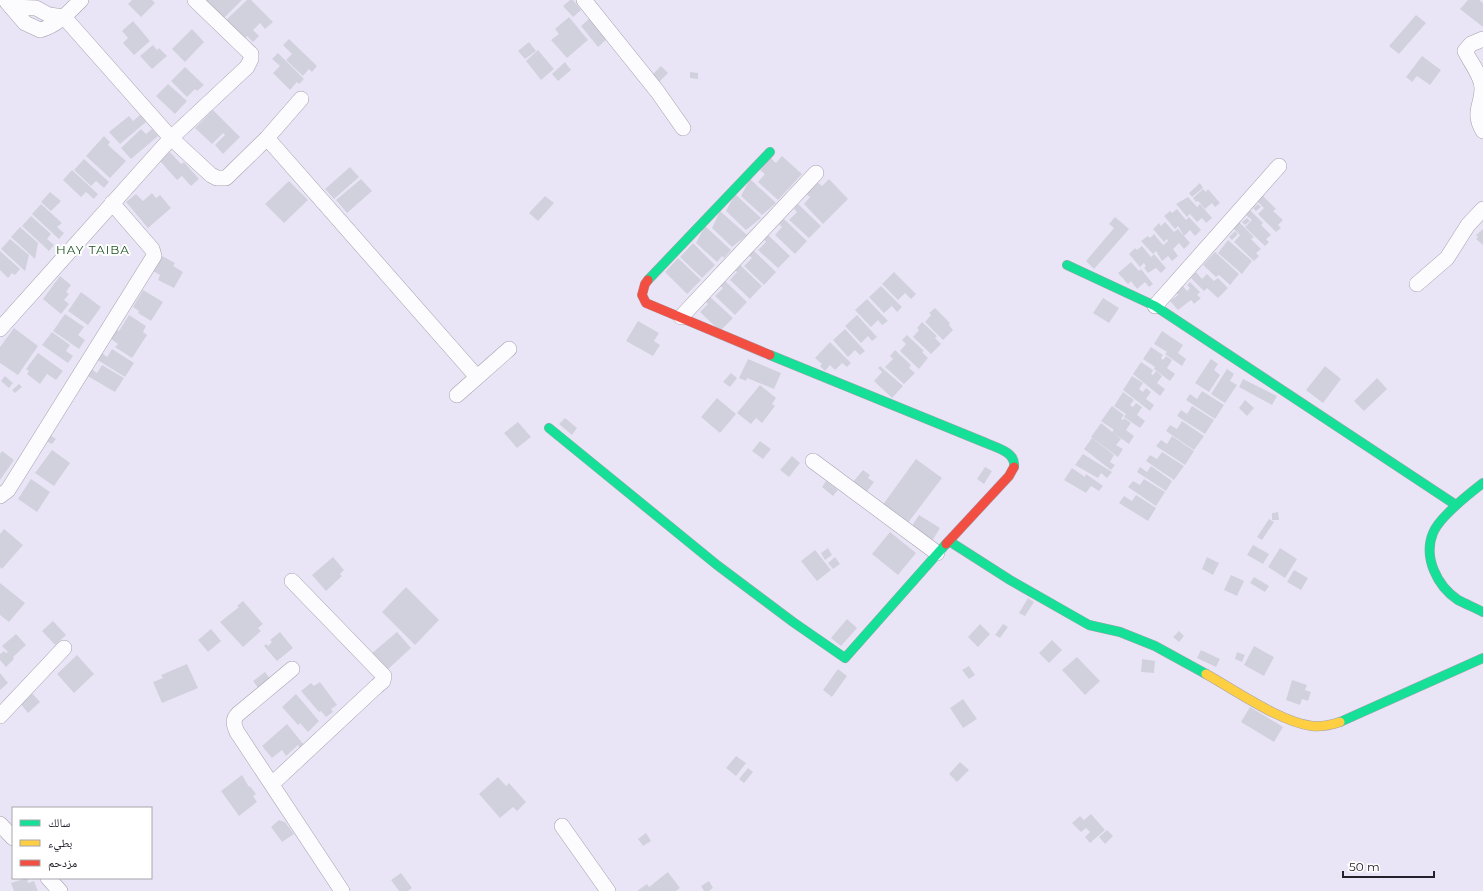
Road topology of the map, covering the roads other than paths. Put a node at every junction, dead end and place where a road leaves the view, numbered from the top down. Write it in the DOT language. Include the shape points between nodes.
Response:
graph roads {
  1 [pos="81,0"];
  2 [pos="195,0"];
  3 [pos="584,0"];
  4 [pos="8,3"];
  5 [pos="64,17"];
  6 [pos="1483,39"];
  7 [pos="301,99"];
  8 [pos="683,128"];
  9 [pos="1483,131"];
  10 [pos="171,138"];
  11 [pos="267,138"];
  12 [pos="770,152"];
  13 [pos="1279,166"];
  14 [pos="816,173"];
  15 [pos="112,202"];
  16 [pos="1483,209"];
  17 [pos="1067,265"];
  18 [pos="1417,284"];
  19 [pos="1155,306"];
  20 [pos="681,317"];
  21 [pos="0,329"];
  22 [pos="509,349"];
  23 [pos="478,377"];
  24 [pos="457,395"];
  25 [pos="549,428"];
  26 [pos="814,462"];
  27 [pos="1483,483"];
  28 [pos="0,496"];
  29 [pos="1456,505"];
  30 [pos="948,541"];
  31 [pos="937,553"];
  32 [pos="292,581"];
  33 [pos="1483,612"];
  34 [pos="64,648"];
  35 [pos="1483,658"];
  36 [pos="292,669"];
  37 [pos="0,716"];
  38 [pos="272,784"];
  39 [pos="0,824"];
  40 [pos="562,826"];
  41 [pos="12,837"];
  42 [pos="49,879"];
  43 [pos="60,891"];
  44 [pos="342,891"];
  45 [pos="608,891"];
  1 -- 5 [label="street"];
  2 -- 10 [label="street" via="244,46 251,54 251,59 238,77"];
  3 -- 8 [label="street" via="657,91"];
  4 -- 5 [label="street" via="25,23 40,30 52,27"];
  5 -- 10 [label="street"];
  6 -- 9 [label="street" via="1471,44 1465,51 1482,88 1477,111 1478,122"];
  7 -- 11 [label="street"];
  10 -- 11 [label="street" via="211,175 226,178"];
  10 -- 15 [label="street"];
  11 -- 23 [label="street"];
  12 -- 20 [label="street" via="645,284 642,295 646,303"];
  13 -- 19 [label="street"];
  14 -- 20 [label="street"];
  15 -- 21 [label="street"];
  15 -- 28 [label="street" via="152,249 154,256 8,490"];
  16 -- 18 [label="street" via="1468,225 1447,258"];
  17 -- 19 [label="street"];
  19 -- 29 [label="street"];
  20 -- 30 [label="street" via="1011,455 1015,465 1012,471"];
  22 -- 23 [label="street"];
  23 -- 24 [label="street"];
  25 -- 31 [label="street" via="622,490 725,571 822,644 845,658"];
  26 -- 31 [label="street"];
  27 -- 29 [label="street"];
  29 -- 33 [label="street" via="1433,532 1429,555 1432,568 1457,599"];
  30 -- 31 [label="street"];
  30 -- 35 [label="street" via="1089,626 1127,634 1155,646 1300,724 1318,727 1343,721"];
  32 -- 38 [label="street" via="381,670 384,678"];
  34 -- 37 [label="street"];
  36 -- 38 [label="street" via="234,718 237,732"];
  38 -- 44 [label="street"];
  39 -- 41 [label="street"];
  40 -- 45 [label="street"];
  42 -- 43 [label="street"];
}
